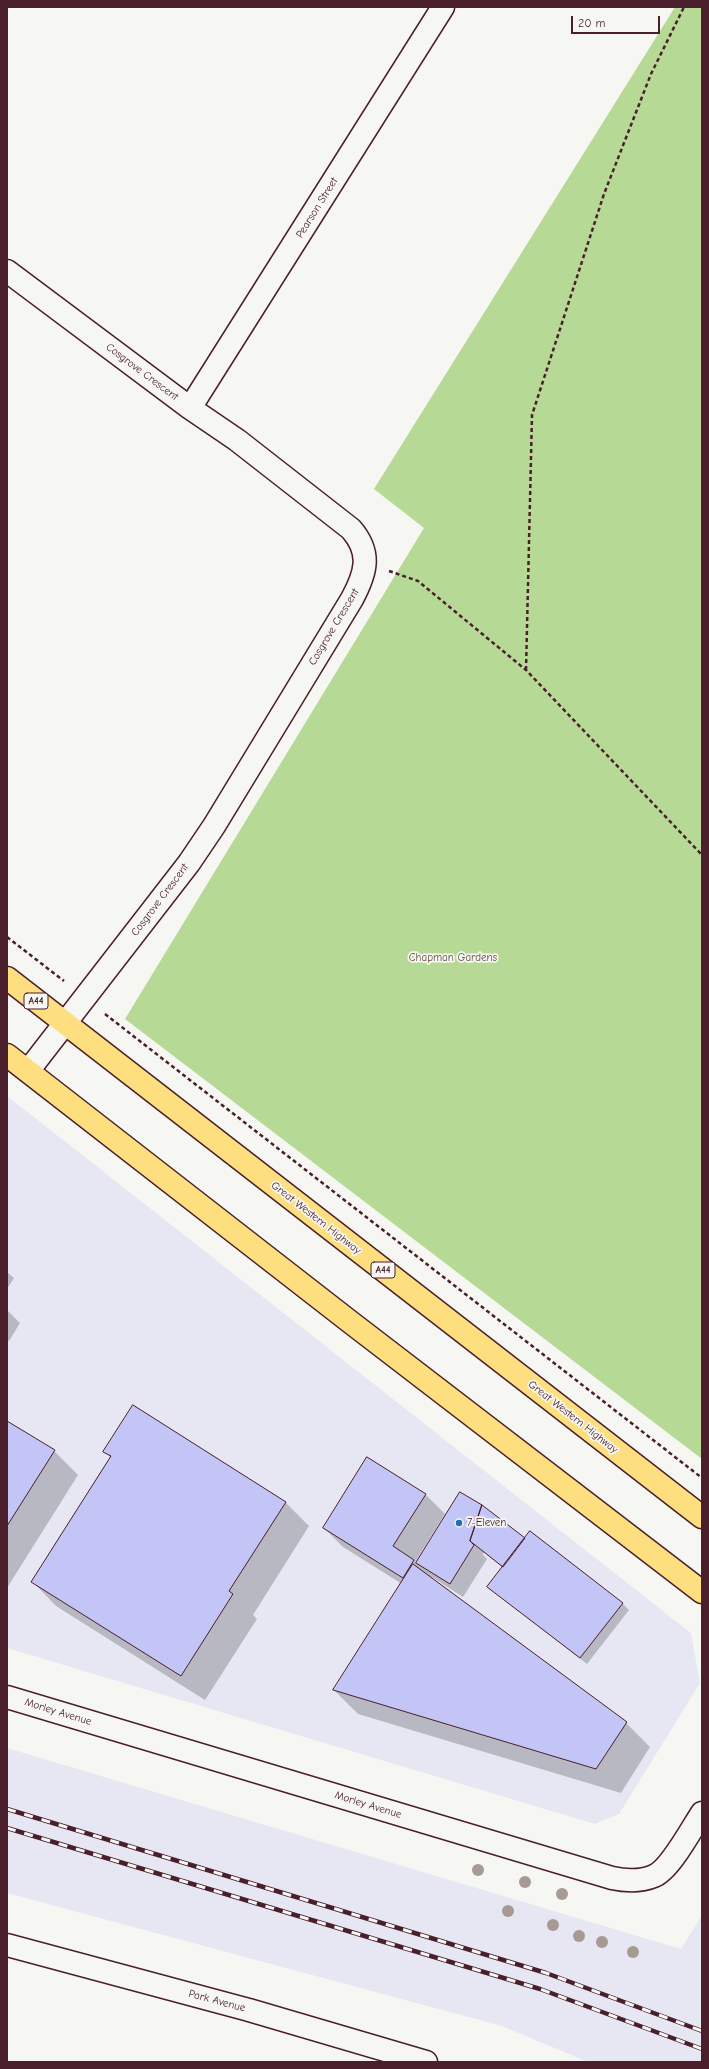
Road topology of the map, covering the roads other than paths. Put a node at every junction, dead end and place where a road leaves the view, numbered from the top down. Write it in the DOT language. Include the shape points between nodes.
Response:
graph roads {
  1 [pos="443,7"];
  2 [pos="7,271"];
  3 [pos="190,408"];
  4 [pos="7,978"];
  5 [pos="65,1024"];
  6 [pos="7,1055"];
  7 [pos="28,1071"];
  8 [pos="702,1517"];
  9 [pos="702,1592"];
  10 [pos="7,1697"];
  11 [pos="702,1813"];
  12 [pos="7,1945"];
  13 [pos="426,2062"];
  1 -- 3 [label="street, Pearson Street"];
  2 -- 3 [label="street, Cosgrove Crescent"];
  3 -- 5 [label="street, Cosgrove Crescent" via="237,440 351,529 363,547 364,571 352,599 214,826"];
  4 -- 5 [label="highway, Great Western Highway / A44"];
  5 -- 7 [label="street, Cosgrove Crescent"];
  5 -- 8 [label="highway, Great Western Highway / A44"];
  6 -- 7 [label="highway"];
  7 -- 9 [label="highway" via="336,1312"];
  10 -- 11 [label="street, Morley Avenue" via="612,1878 631,1881 656,1876 676,1855"];
  12 -- 13 [label="street, Park Avenue" via="249,2010"];
}
